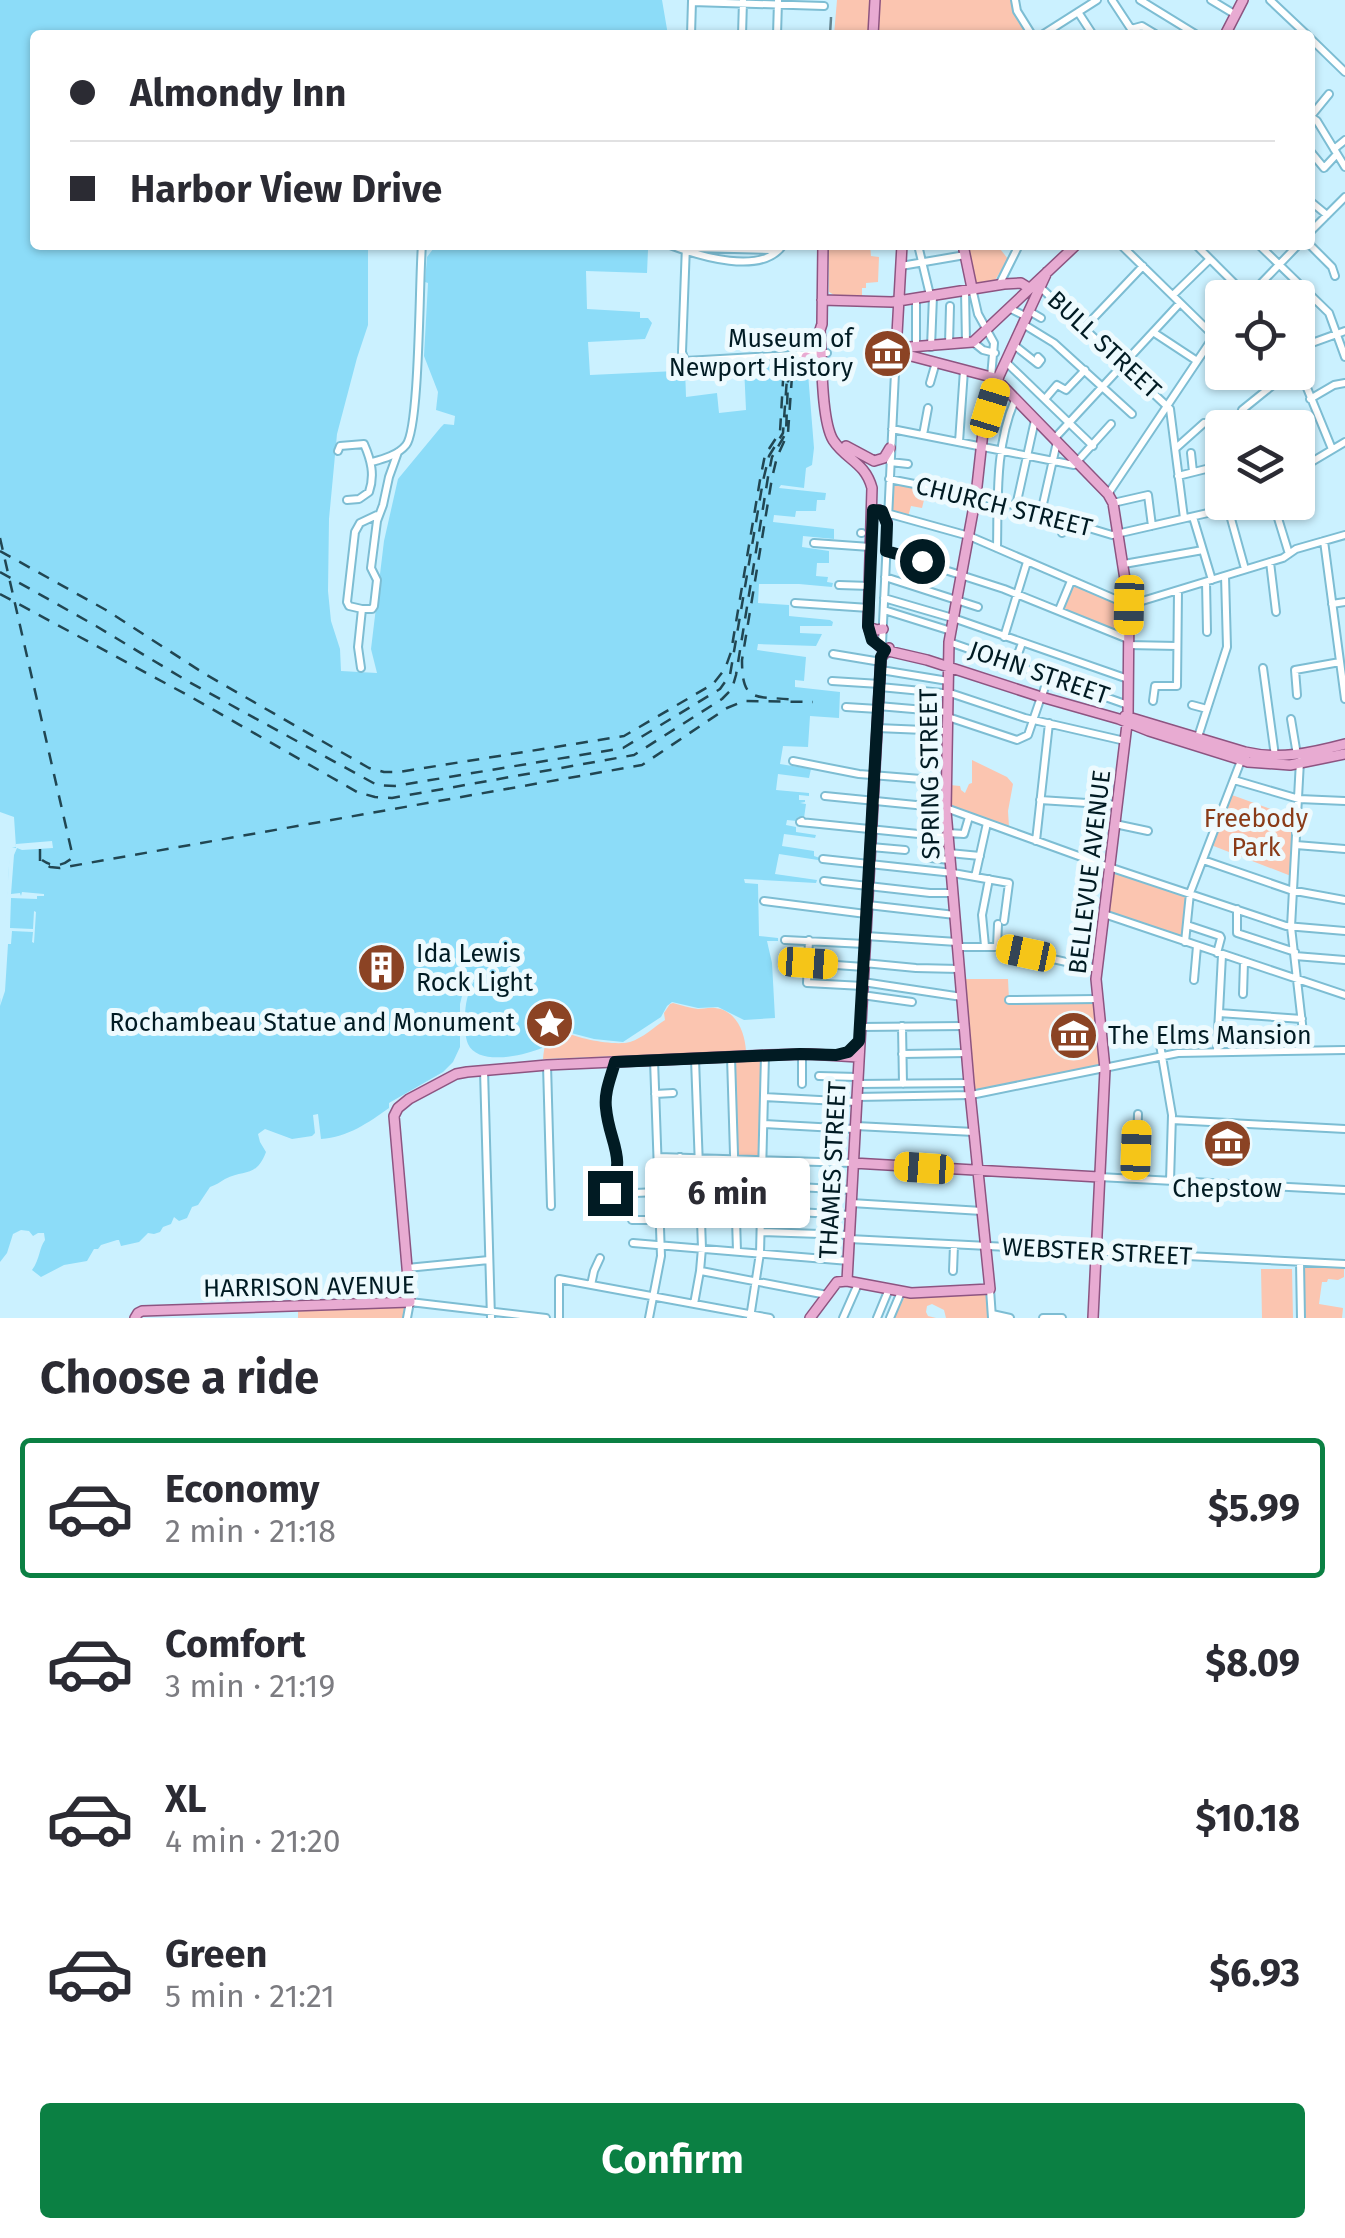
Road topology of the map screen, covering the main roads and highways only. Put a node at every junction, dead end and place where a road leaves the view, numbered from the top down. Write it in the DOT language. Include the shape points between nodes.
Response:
graph roads {
  1 [pos="875,0"];
  2 [pos="1243,0"];
  3 [pos="873,30"];
  4 [pos="1228,30"];
  5 [pos="823,250"];
  6 [pos="902,250"];
  7 [pos="964,250"];
  8 [pos="1071,250"];
  9 [pos="1006,270"];
  10 [pos="1016,283"];
  11 [pos="1035,287"];
  12 [pos="969,289"];
  13 [pos="822,300"];
  14 [pos="899,300"];
  15 [pos="921,350"];
  16 [pos="824,354"];
  17 [pos="801,356"];
  18 [pos="823,369"];
  19 [pos="995,379"];
  20 [pos="846,446"];
  21 [pos="873,479"];
  22 [pos="876,510"];
  23 [pos="888,519"];
  24 [pos="875,628"];
  25 [pos="887,654"];
  26 [pos="949,664"];
  27 [pos="1042,695"];
  28 [pos="1128,712"];
  29 [pos="1345,744"];
  30 [pos="1345,754"];
  31 [pos="1243,756"];
  32 [pos="1299,757"];
  33 [pos="859,1041"];
  34 [pos="836,1055"];
  35 [pos="858,1057"];
  36 [pos="853,1163"];
  37 [pos="978,1170"];
  38 [pos="1099,1177"];
  39 [pos="852,1282"];
  40 [pos="134,1318"];
  41 [pos="810,1318"];
  42 [pos="1092,1318"];
  1 -- 3 [label="main road"];
  2 -- 4 [label="main road"];
  5 -- 13 [label="main road"];
  6 -- 14 [label="main road"];
  7 -- 12 [label="main road"];
  8 -- 11 [label="main road"];
  9 -- 10 [label="main road"];
  10 -- 11 [label="main road"];
  10 -- 12 [label="main road"];
  11 -- 15 [label="main road" via="970,343"];
  11 -- 19 [label="main road, SPRING STREET"];
  12 -- 14 [label="main road"];
  13 -- 14 [label="main road"];
  13 -- 16 [label="main road"];
  14 -- 15 [label="main road" via="896,350"];
  15 -- 19 [label="main road" via="936,362"];
  16 -- 18 [label="main road"];
  16 -- 20 [label="main road" via="833,424"];
  17 -- 18 [label="main road"];
  18 -- 21 [label="main road" via="830,434"];
  19 -- 26 [label="main road, SPRING STREET"];
  19 -- 28 [label="main road, BELLEVUE AVENUE" via="1111,498 1129,605"];
  20 -- 21 [label="main road"];
  20 -- 21 [label="main road" via="872,460 889,455"];
  21 -- 22 [label="main road"];
  22 -- 23 [label="main road"];
  22 -- 24 [label="main road"];
  22 -- 24 [label="main road" via="865,533 872,548 869,608"];
  24 -- 25 [label="main road"];
  25 -- 26 [label="main road"];
  25 -- 33 [label="main road, THAMES STREET" via="878,708"];
  26 -- 27 [label="main road"];
  26 -- 37 [label="main road, SPRING STREET" via="946,808"];
  27 -- 28 [label="main road"];
  27 -- 28 [label="main road"];
  28 -- 31 [label="main road"];
  28 -- 38 [label="main road, BELLEVUE AVENUE" via="1097,969 1104,1069"];
  29 -- 32 [label="main road"];
  30 -- 32 [label="main road"];
  31 -- 32 [label="main road"];
  31 -- 32 [label="main road" via="1268,765"];
  33 -- 34 [label="main road"];
  33 -- 35 [label="main road, THAMES STREET"];
  34 -- 35 [label="main road"];
  34 -- 40 [label="main road, HARRISON AVENUE" via="456,1074 408,1099 394,1116 410,1302 142,1311"];
  35 -- 36 [label="main road, THAMES STREET"];
  36 -- 37 [label="main road"];
  36 -- 39 [label="main road, THAMES STREET"];
  37 -- 38 [label="main road"];
  37 -- 39 [label="main road, SPRING STREET" via="990,1289 919,1293"];
  38 -- 42 [label="main road, BELLEVUE AVENUE"];
  39 -- 41 [label="main road" via="837,1282"];
}
